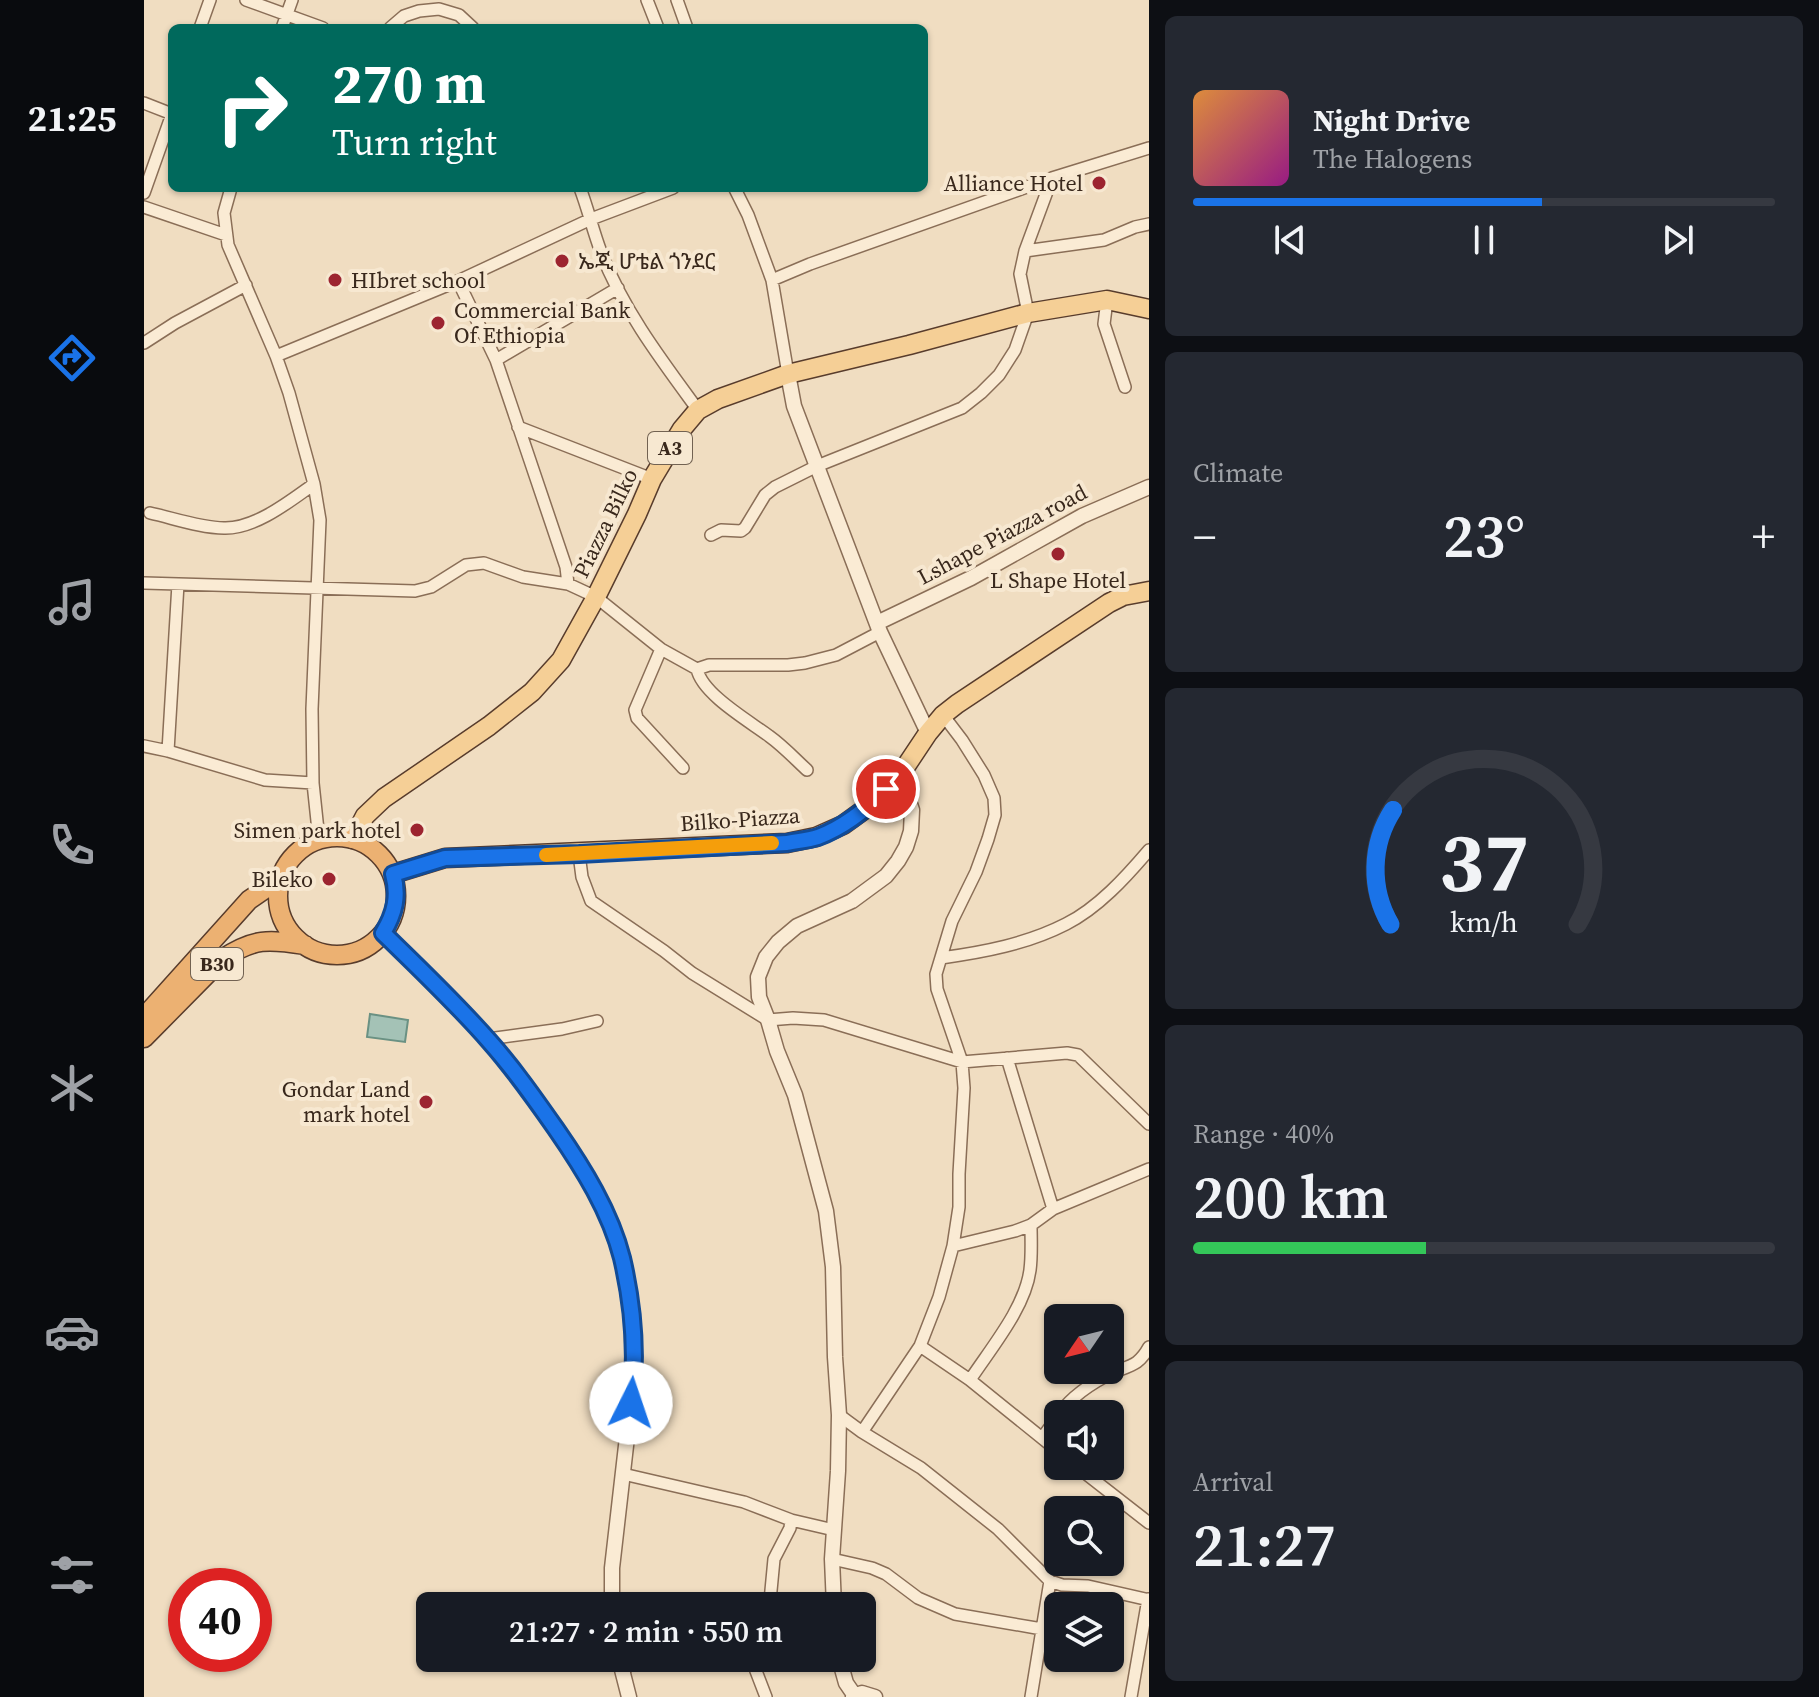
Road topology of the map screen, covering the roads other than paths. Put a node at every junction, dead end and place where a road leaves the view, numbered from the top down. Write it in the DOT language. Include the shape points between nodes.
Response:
graph roads {
  1 [pos="210,0"];
  2 [pos="246,0"];
  3 [pos="292,0"];
  4 [pos="647,0"];
  5 [pos="677,0"];
  6 [pos="287,14"];
  7 [pos="201,24"];
  8 [pos="283,24"];
  9 [pos="313,24"];
  10 [pos="395,24"];
  11 [pos="469,24"];
  12 [pos="656,24"];
  13 [pos="686,24"];
  14 [pos="144,103"];
  15 [pos="168,112"];
  16 [pos="168,125"];
  17 [pos="1149,148"];
  18 [pos="1052,178"];
  19 [pos="230,192"];
  20 [pos="581,192"];
  21 [pos="662,192"];
  22 [pos="736,192"];
  23 [pos="144,193"];
  24 [pos="144,207"];
  25 [pos="591,219"];
  26 [pos="1149,224"];
  27 [pos="226,235"];
  28 [pos="1025,251"];
  29 [pos="772,280"];
  30 [pos="458,281"];
  31 [pos="246,285"];
  32 [pos="618,288"];
  33 [pos="1107,300"];
  34 [pos="1149,309"];
  35 [pos="1028,313"];
  36 [pos="144,343"];
  37 [pos="276,356"];
  38 [pos="496,360"];
  39 [pos="788,374"];
  40 [pos="1125,387"];
  41 [pos="698,410"];
  42 [pos="518,427"];
  43 [pos="817,466"];
  44 [pos="652,479"];
  45 [pos="314,484"];
  46 [pos="1149,487"];
  47 [pos="150,513"];
  48 [pos="711,535"];
  49 [pos="144,583"];
  50 [pos="178,584"];
  51 [pos="568,584"];
  52 [pos="317,590"];
  53 [pos="1149,591"];
  54 [pos="596,597"];
  55 [pos="878,627"];
  56 [pos="661,649"];
  57 [pos="697,669"];
  58 [pos="943,715"];
  59 [pos="928,733"];
  60 [pos="144,746"];
  61 [pos="168,751"];
  62 [pos="683,768"];
  63 [pos="807,770"];
  64 [pos="900,775"];
  65 [pos="313,783"];
  66 [pos="353,839"];
  67 [pos="319,840"];
  68 [pos="1149,850"];
  69 [pos="579,854"];
  70 [pos="393,874"];
  71 [pos="281,878"];
  72 [pos="383,933"];
  73 [pos="305,945"];
  74 [pos="941,958"];
  75 [pos="768,1020"];
  76 [pos="597,1021"];
  77 [pos="146,1027"];
  78 [pos="488,1039"];
  79 [pos="1007,1058"];
  80 [pos="962,1062"];
  81 [pos="1149,1124"];
  82 [pos="1149,1169"];
  83 [pos="1053,1209"];
  84 [pos="1031,1225"];
  85 [pos="953,1246"];
  86 [pos="920,1346"];
  87 [pos="1149,1347"];
  88 [pos="970,1380"];
  89 [pos="1071,1400"];
  90 [pos="839,1415"];
  91 [pos="862,1432"];
  92 [pos="1044,1435"];
  93 [pos="1042,1438"];
  94 [pos="623,1474"];
  95 [pos="1094,1480"];
  96 [pos="791,1520"];
  97 [pos="1149,1523"];
  98 [pos="834,1530"];
  99 [pos="832,1559"];
  100 [pos="1050,1581"];
  101 [pos="612,1592"];
  102 [pos="771,1592"];
  103 [pos="833,1592"];
  104 [pos="1148,1599"];
  105 [pos="1042,1629"];
  106 [pos="622,1672"];
  107 [pos="756,1672"];
  108 [pos="843,1672"];
  109 [pos="854,1696"];
  110 [pos="629,1697"];
  111 [pos="766,1697"];
  112 [pos="875,1697"];
  113 [pos="1031,1697"];
  114 [pos="1131,1697"];
  1 -- 7 [label="street"];
  2 -- 6 [label="street"];
  3 -- 6 [label="street"];
  4 -- 12 [label="street"];
  5 -- 13 [label="street"];
  6 -- 8 [label="street"];
  6 -- 9 [label="street"];
  10 -- 11 [label="street" via="404,16 439,9"];
  14 -- 15 [label="street"];
  16 -- 23 [label="street"];
  17 -- 18 [label="street"];
  18 -- 28 [label="street"];
  18 -- 29 [label="street"];
  19 -- 27 [label="street"];
  20 -- 25 [label="street"];
  21 -- 25 [label="street"];
  22 -- 29 [label="street"];
  24 -- 27 [label="street"];
  25 -- 30 [label="street"];
  25 -- 32 [label="street"];
  26 -- 28 [label="street" via="1104,240"];
  27 -- 31 [label="street"];
  28 -- 35 [label="street" via="1020,274"];
  29 -- 39 [label="street"];
  30 -- 37 [label="street"];
  30 -- 38 [label="street"];
  31 -- 36 [label="street"];
  31 -- 37 [label="street"];
  32 -- 38 [label="street"];
  32 -- 41 [label="street"];
  33 -- 34 [label="main road, Piazza Bilko / A3"];
  33 -- 35 [label="main road, Piazza Bilko / A3"];
  33 -- 40 [label="street" via="1104,324"];
  35 -- 39 [label="main road, Piazza Bilko / A3"];
  35 -- 43 [label="street" via="999,375 962,408"];
  37 -- 45 [label="street"];
  38 -- 42 [label="street"];
  39 -- 41 [label="main road, Piazza Bilko / A3"];
  39 -- 43 [label="street"];
  41 -- 44 [label="main road, Piazza Bilko / A3"];
  42 -- 44 [label="street"];
  42 -- 51 [label="street"];
  43 -- 48 [label="street" via="769,491 741,531"];
  43 -- 55 [label="street"];
  44 -- 54 [label="main road, Piazza Bilko / A3"];
  45 -- 47 [label="street" via="268,514 225,529"];
  45 -- 52 [label="street" via="320,520"];
  46 -- 55 [label="street, Lshape Piazza road" via="1082,516"];
  49 -- 50 [label="street"];
  50 -- 52 [label="street"];
  50 -- 61 [label="street"];
  51 -- 52 [label="street" via="523,577 484,563 466,565 415,591"];
  51 -- 54 [label="street"];
  52 -- 65 [label="street"];
  53 -- 58 [label="main road, Bilko-Piazza" via="1109,603"];
  54 -- 56 [label="street"];
  54 -- 66 [label="main road, Piazza Bilko / A3" via="561,660 532,692 384,798 365,816"];
  55 -- 57 [label="street" via="836,655 805,663"];
  55 -- 59 [label="street"];
  56 -- 57 [label="street"];
  56 -- 62 [label="street" via="635,710"];
  57 -- 63 [label="street" via="709,689"];
  58 -- 59 [label="main road, Bilko-Piazza"];
  58 -- 74 [label="street" via="984,775 995,815"];
  59 -- 64 [label="main road, Bilko-Piazza"];
  60 -- 61 [label="street"];
  61 -- 65 [label="street" via="265,780"];
  64 -- 69 [label="main road, Bilko-Piazza" via="872,804 816,837"];
  64 -- 75 [label="street" via="912,810 906,847 886,876 852,901 797,926 766,957 758,977"];
  65 -- 67 [label="street"];
  66 -- 67 [label="highway"];
  66 -- 70 [label="highway" via="379,854"];
  67 -- 71 [label="highway" via="302,848"];
  68 -- 74 [label="street" via="1068,923 983,952"];
  69 -- 70 [label="main road, Bilko-Piazza" via="445,858"];
  69 -- 75 [label="street" via="591,901"];
  70 -- 72 [label="highway" via="396,900"];
  71 -- 73 [label="highway" via="282,915"];
  71 -- 77 [label="highway, B30" via="249,900"];
  72 -- 73 [label="highway" via="371,945 338,955"];
  72 -- 78 [label="street"];
  73 -- 77 [label="highway, B30" via="258,941 237,949"];
  74 -- 80 [label="street" via="937,989"];
  75 -- 80 [label="street" via="824,1020"];
  75 -- 90 [label="street" via="795,1095 826,1211"];
  76 -- 78 [label="street"];
  78 -- 94 [label="street" via="571,1151 602,1203 622,1257 634,1376"];
  79 -- 80 [label="street"];
  79 -- 81 [label="street" via="1078,1055"];
  79 -- 83 [label="street"];
  80 -- 85 [label="street" via="959,1207"];
  82 -- 83 [label="street"];
  83 -- 84 [label="street"];
  84 -- 85 [label="street"];
  84 -- 88 [label="street" via="1024,1293"];
  85 -- 86 [label="street"];
  86 -- 88 [label="street"];
  86 -- 91 [label="street"];
  87 -- 89 [label="street" via="1135,1365"];
  88 -- 93 [label="street"];
  90 -- 91 [label="street"];
  90 -- 98 [label="street"];
  91 -- 100 [label="street" via="921,1468 976,1511"];
  92 -- 93 [label="street"];
  94 -- 96 [label="street" via="744,1502"];
  94 -- 101 [label="street"];
  95 -- 97 [label="street"];
  96 -- 98 [label="street"];
  96 -- 102 [label="street" via="774,1559"];
  98 -- 99 [label="street"];
  99 -- 103 [label="street"];
  99 -- 105 [label="street" via="886,1574 918,1598 955,1614"];
  100 -- 104 [label="street"];
  100 -- 105 [label="street"];
  104 -- 114 [label="street"];
  105 -- 113 [label="street"];
  106 -- 110 [label="street"];
  107 -- 111 [label="street"];
  108 -- 109 [label="street"];
  109 -- 112 [label="street"];
}
